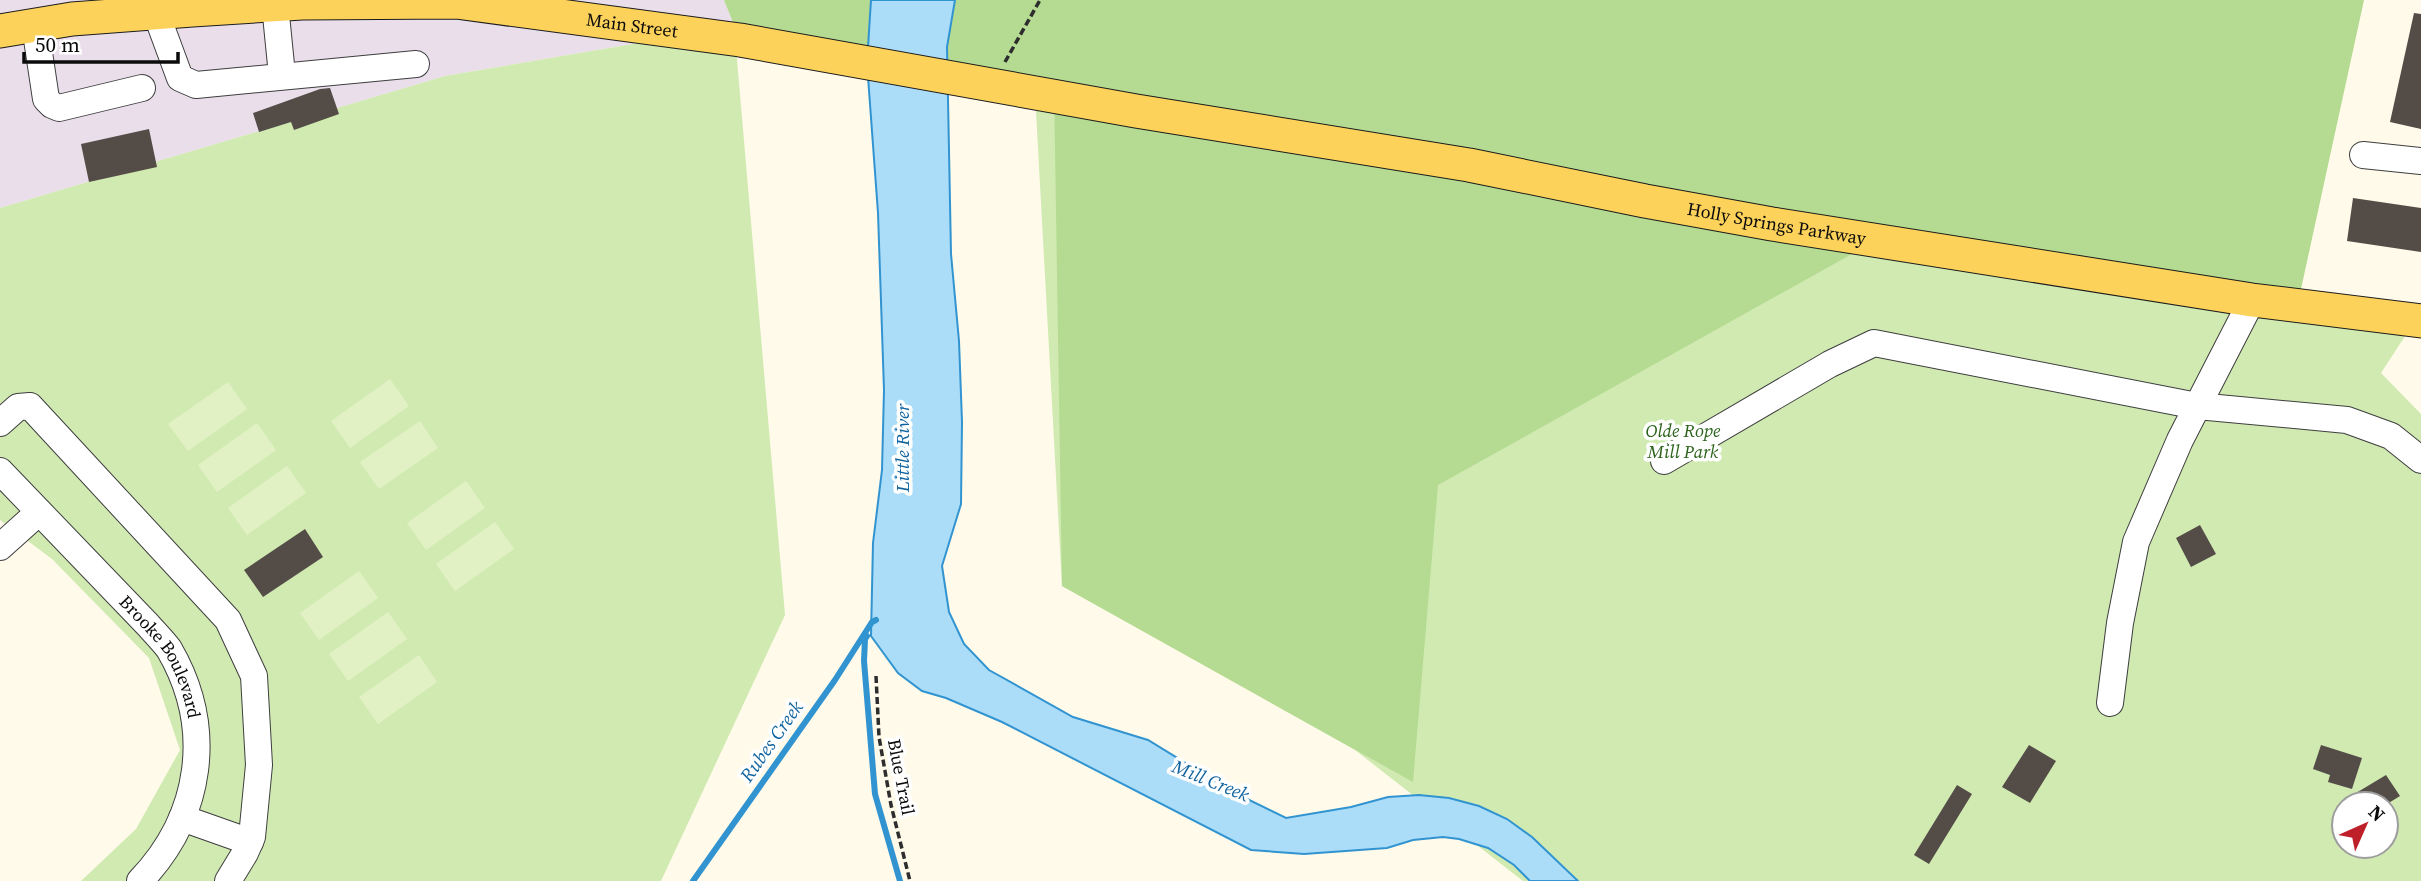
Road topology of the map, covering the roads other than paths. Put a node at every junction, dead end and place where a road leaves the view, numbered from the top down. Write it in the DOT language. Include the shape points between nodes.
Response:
graph roads {
  1 [pos="456,1"];
  2 [pos="191,5"];
  3 [pos="275,5"];
  4 [pos="602,10"];
  5 [pos="156,13"];
  6 [pos="35,26"];
  7 [pos="0,31"];
  8 [pos="416,64"];
  9 [pos="282,75"];
  10 [pos="142,88"];
  11 [pos="1136,111"];
  12 [pos="2362,155"];
  13 [pos="2421,161"];
  14 [pos="2252,300"];
  15 [pos="2421,320"];
  16 [pos="2197,406"];
  17 [pos="0,424"];
  18 [pos="2421,460"];
  19 [pos="1664,461"];
  20 [pos="0,471"];
  21 [pos="39,512"];
  22 [pos="0,547"];
  23 [pos="2110,703"];
  24 [pos="182,818"];
  25 [pos="250,842"];
  26 [pos="140,881"];
  27 [pos="228,881"];
  1 -- 3 [label="main road, Main Street"];
  1 -- 4 [label="main road, Main Street"];
  2 -- 3 [label="main road, Main Street"];
  2 -- 5 [label="main road, Main Street"];
  3 -- 9 [label="street"];
  4 -- 11 [label="main road, Main Street" via="740,40"];
  5 -- 6 [label="main road, Main Street"];
  5 -- 9 [label="street" via="180,78 196,85"];
  6 -- 7 [label="main road, Main Street"];
  6 -- 10 [label="street" via="46,99 52,105 60,108"];
  8 -- 9 [label="street"];
  11 -- 14 [label="main road, Holly Springs Parkway" via="1469,165 1760,222"];
  12 -- 13 [label="street"];
  14 -- 15 [label="main road, Holly Springs Parkway"];
  14 -- 16 [label="street"];
  16 -- 18 [label="street" via="2347,420 2391,436"];
  16 -- 19 [label="street" via="1874,343"];
  16 -- 23 [label="street" via="2136,542"];
  17 -- 25 [label="street" via="18,407 30,406 228,620 254,676 259,765"];
  20 -- 21 [label="street, Brooke Boulevard"];
  21 -- 22 [label="street"];
  21 -- 24 [label="street, Brooke Boulevard" via="168,648 184,680 198,761"];
  24 -- 25 [label="street"];
  24 -- 26 [label="street, Brooke Boulevard" via="176,834"];
  25 -- 27 [label="street"];
}
